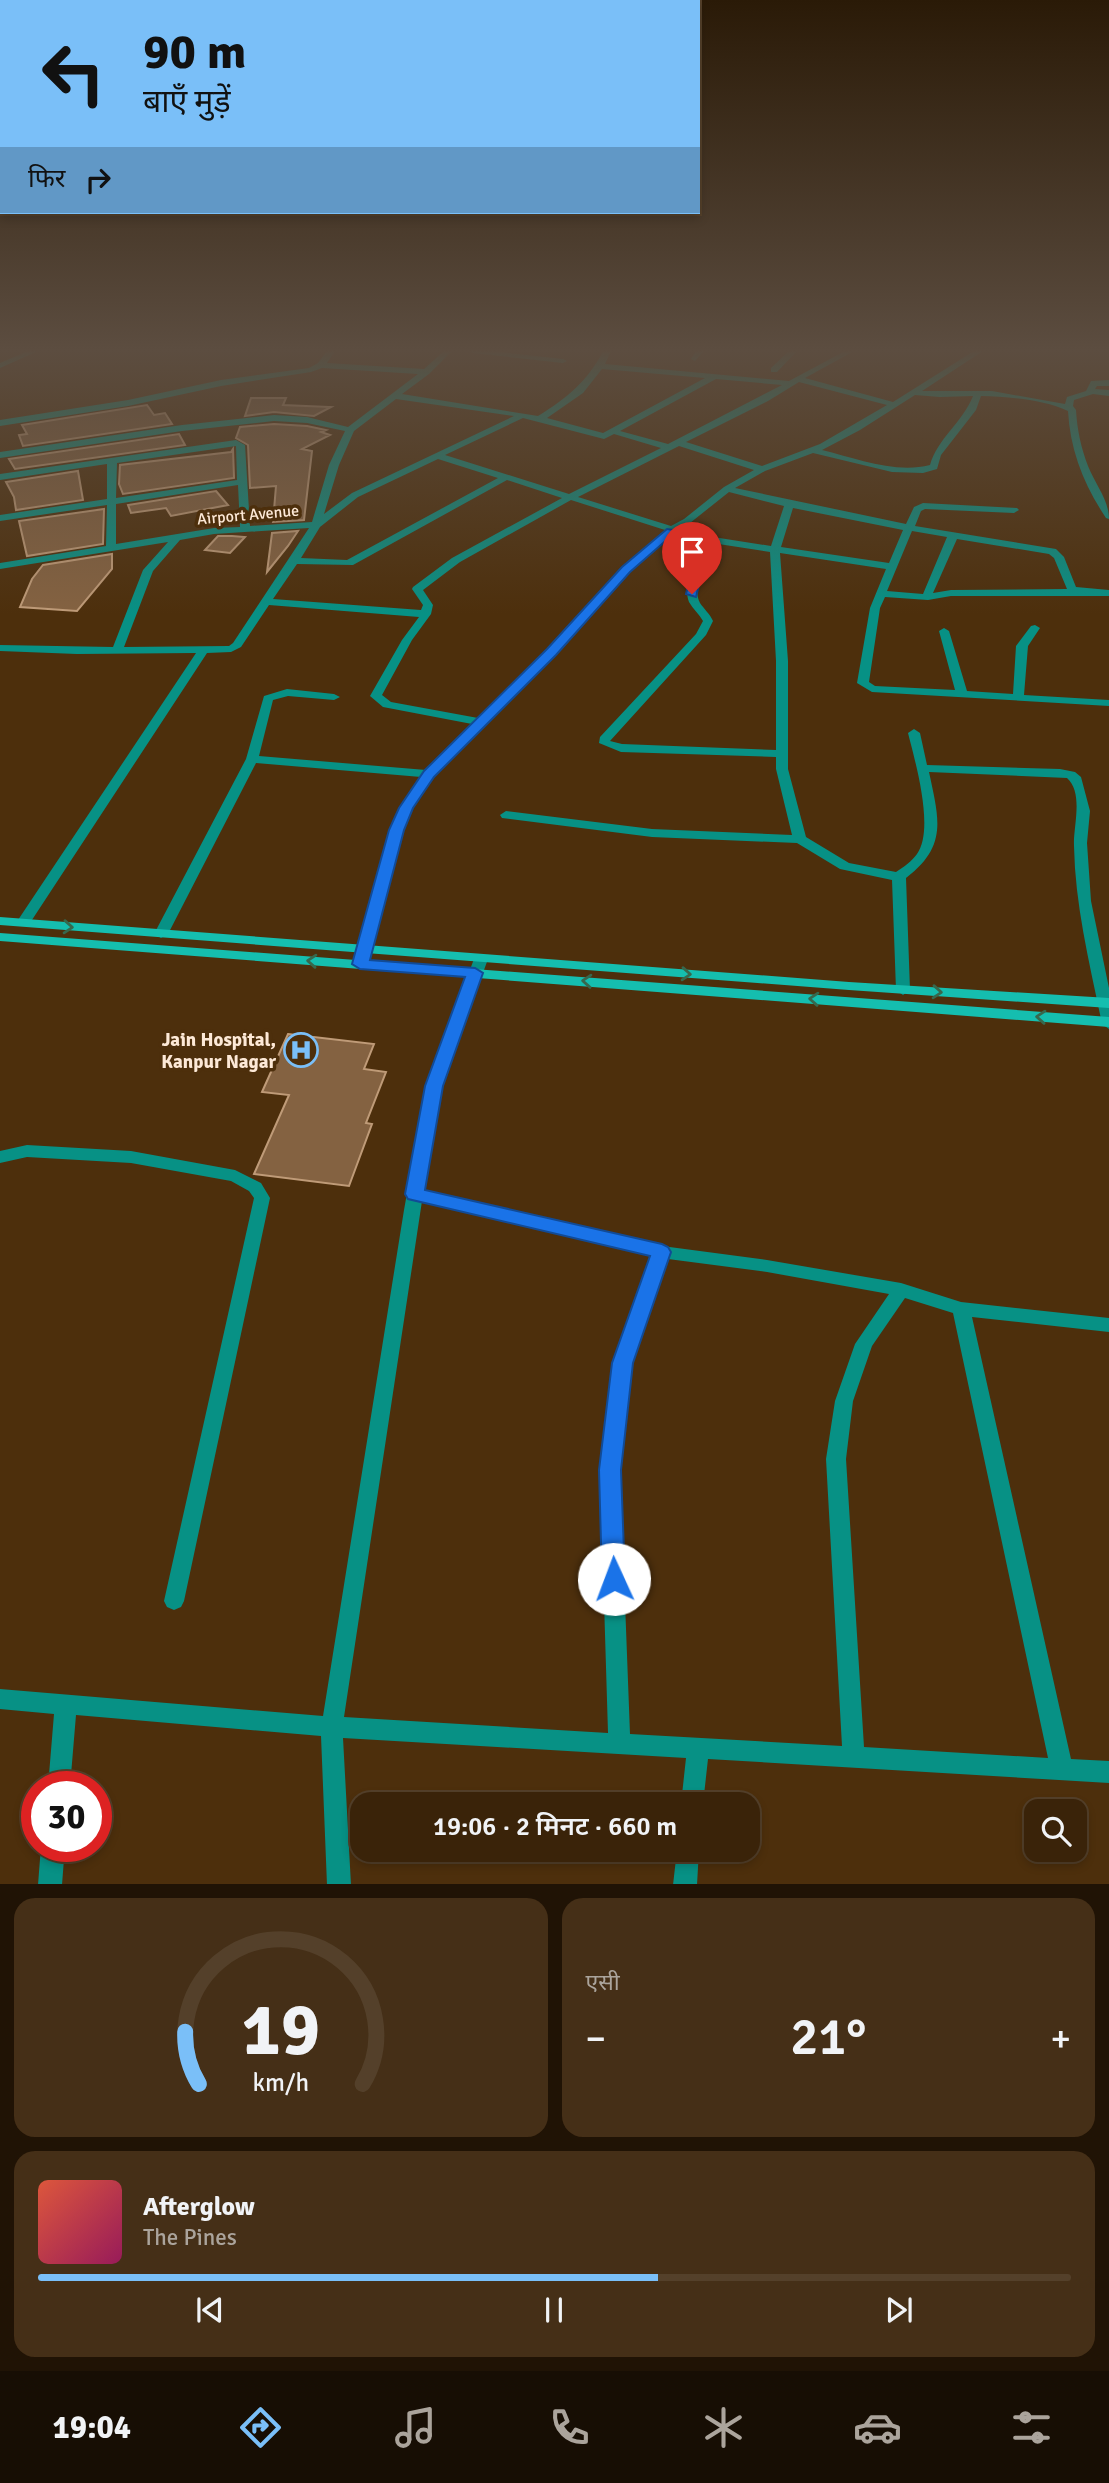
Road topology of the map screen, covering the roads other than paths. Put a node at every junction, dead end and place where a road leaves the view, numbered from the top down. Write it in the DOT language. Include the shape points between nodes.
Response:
graph roads {
  1 [pos="108,439"];
  2 [pos="346,439"];
  3 [pos="473,439"];
  4 [pos="645,439"];
  5 [pos="684,439"];
  6 [pos="833,439"];
  7 [pos="950,439"];
  8 [pos="1077,439"];
  9 [pos="672,445"];
  10 [pos="813,450"];
  11 [pos="0,455"];
  12 [pos="438,456"];
  13 [pos="112,460"];
  14 [pos="762,469"];
  15 [pos="0,477"];
  16 [pos="504,478"];
  17 [pos="242,482"];
  18 [pos="727,489"];
  19 [pos="570,497"];
  20 [pos="112,500"];
  21 [pos="789,505"];
  22 [pos="1013,510"];
  23 [pos="1109,516"];
  24 [pos="0,518"];
  25 [pos="316,525"];
  26 [pos="245,529"];
  27 [pos="907,529"];
  28 [pos="670,531"];
  29 [pos="953,536"];
  30 [pos="177,537"];
  31 [pos="709,539"];
  32 [pos="111,549"];
  33 [pos="775,549"];
  34 [pos="294,561"];
  35 [pos="0,566"];
  36 [pos="892,567"];
  37 [pos="1080,592"];
  38 [pos="1109,593"];
  39 [pos="880,594"];
  40 [pos="928,597"];
  41 [pos="266,602"];
  42 [pos="426,614"];
  43 [pos="1035,628"];
  44 [pos="944,631"];
  45 [pos="0,648"];
  46 [pos="117,651"];
  47 [pos="203,651"];
  48 [pos="962,694"];
  49 [pos="334,697"];
  50 [pos="1018,698"];
  51 [pos="1109,703"];
  52 [pos="480,722"];
  53 [pos="914,733"];
  54 [pos="782,754"];
  55 [pos="252,759"];
  56 [pos="922,768"];
  57 [pos="429,774"];
  58 [pos="506,815"];
  59 [pos="800,839"];
  60 [pos="899,877"];
  61 [pos="0,921"];
  62 [pos="23,923"];
  63 [pos="161,934"];
  64 [pos="0,937"];
  65 [pos="366,949"];
  66 [pos="360,964"];
  67 [pos="478,966"];
  68 [pos="903,990"];
  69 [pos="1106,1003"];
  70 [pos="1109,1023"];
  71 [pos="0,1157"];
  72 [pos="415,1194"];
  73 [pos="662,1252"];
  74 [pos="901,1290"];
  75 [pos="961,1308"];
  76 [pos="1109,1325"];
  77 [pos="174,1601"];
  78 [pos="0,1699"];
  79 [pos="66,1704"];
  80 [pos="331,1727"];
  81 [pos="619,1743"];
  82 [pos="698,1747"];
  83 [pos="854,1757"];
  84 [pos="1062,1769"];
  85 [pos="60,1771"];
  86 [pos="1109,1772"];
  87 [pos="693,1792"];
  88 [pos="52,1862"];
  89 [pos="687,1862"];
  90 [pos="50,1884"];
  91 [pos="339,1884"];
  92 [pos="684,1884"];
  1 -- 11 [label="street"];
  2 -- 25 [label="street, Airport Avenue"];
  3 -- 12 [label="street"];
  4 -- 9 [label="street"];
  5 -- 9 [label="street"];
  6 -- 10 [label="street"];
  7 -- 10 [label="street" via="934,467 927,470"];
  8 -- 23 [label="street" via="1092,489"];
  9 -- 14 [label="street"];
  9 -- 19 [label="street"];
  10 -- 14 [label="street"];
  12 -- 16 [label="street"];
  12 -- 25 [label="street" via="355,495"];
  13 -- 15 [label="street"];
  13 -- 17 [label="street" via="236,443 240,445"];
  13 -- 20 [label="street"];
  14 -- 18 [label="street"];
  16 -- 19 [label="street"];
  16 -- 34 [label="street" via="349,563"];
  17 -- 20 [label="street"];
  17 -- 26 [label="street"];
  18 -- 21 [label="street"];
  18 -- 28 [label="street"];
  19 -- 28 [label="street"];
  19 -- 42 [label="street" via="425,581 417,589 428,606"];
  20 -- 24 [label="street"];
  20 -- 32 [label="street"];
  21 -- 27 [label="street"];
  21 -- 33 [label="street"];
  22 -- 27 [label="street" via="923,506"];
  25 -- 26 [label="street, Airport Avenue"];
  25 -- 34 [label="street"];
  26 -- 30 [label="street, Airport Avenue"];
  27 -- 29 [label="street"];
  27 -- 36 [label="street"];
  28 -- 31 [label="street"];
  28 -- 52 [label="street" via="626,569"];
  29 -- 37 [label="street" via="1052,551 1072,589"];
  29 -- 40 [label="street"];
  30 -- 32 [label="street, Airport Avenue"];
  30 -- 46 [label="street" via="148,570"];
  31 -- 33 [label="street"];
  31 -- 54 [label="street" via="692,594 708,621 701,635 605,743 634,749"];
  32 -- 35 [label="street, Airport Avenue"];
  33 -- 36 [label="street"];
  33 -- 54 [label="street"];
  34 -- 41 [label="street"];
  36 -- 39 [label="street"];
  37 -- 38 [label="street"];
  37 -- 40 [label="street"];
  39 -- 40 [label="street"];
  39 -- 48 [label="street" via="863,683 866,687"];
  41 -- 42 [label="street"];
  41 -- 47 [label="street" via="237,645"];
  42 -- 52 [label="street" via="376,696 387,705"];
  43 -- 50 [label="street" via="1022,646"];
  44 -- 48 [label="street"];
  45 -- 46 [label="street"];
  46 -- 47 [label="street"];
  47 -- 62 [label="street"];
  48 -- 50 [label="street"];
  49 -- 55 [label="street" via="287,692 268,698"];
  50 -- 51 [label="street"];
  52 -- 57 [label="street"];
  53 -- 56 [label="street"];
  54 -- 59 [label="street"];
  55 -- 57 [label="street"];
  55 -- 63 [label="street"];
  56 -- 60 [label="street" via="932,838 925,854"];
  56 -- 69 [label="street" via="1060,773 1077,780 1084,811 1080,843 1084,901"];
  57 -- 65 [label="street" via="396,830"];
  58 -- 59 [label="street" via="652,833"];
  59 -- 60 [label="street" via="845,866"];
  60 -- 68 [label="street"];
  61 -- 62 [label="main road"];
  62 -- 63 [label="main road, one-way"];
  63 -- 65 [label="main road"];
  66 -- 64 [label="main road, one-way"];
  65 -- 66 [label="street"];
  65 -- 67 [label="main road"];
  66 -- 67 [label="main road"];
  67 -- 68 [label="main road, one-way"];
  70 -- 67 [label="main road, one-way"];
  67 -- 72 [label="street" via="434,1086"];
  68 -- 69 [label="main road, one-way"];
  69 -- 70 [label="street"];
  71 -- 77 [label="street" via="27,1152 131,1157 234,1176 255,1187 262,1198"];
  72 -- 73 [label="street"];
  72 -- 80 [label="street"];
  73 -- 74 [label="street"];
  73 -- 81 [label="street" via="622,1363 610,1470"];
  74 -- 75 [label="street"];
  74 -- 83 [label="street" via="864,1343 844,1401 836,1459"];
  75 -- 76 [label="street"];
  75 -- 84 [label="street"];
  78 -- 79 [label="street"];
  79 -- 80 [label="street"];
  79 -- 85 [label="street"];
  80 -- 81 [label="street"];
  80 -- 91 [label="street"];
  81 -- 82 [label="street"];
  82 -- 83 [label="street"];
  82 -- 87 [label="street"];
  83 -- 84 [label="street"];
  84 -- 86 [label="street"];
  88 -- 90 [label="street"];
  89 -- 92 [label="street"];
}
